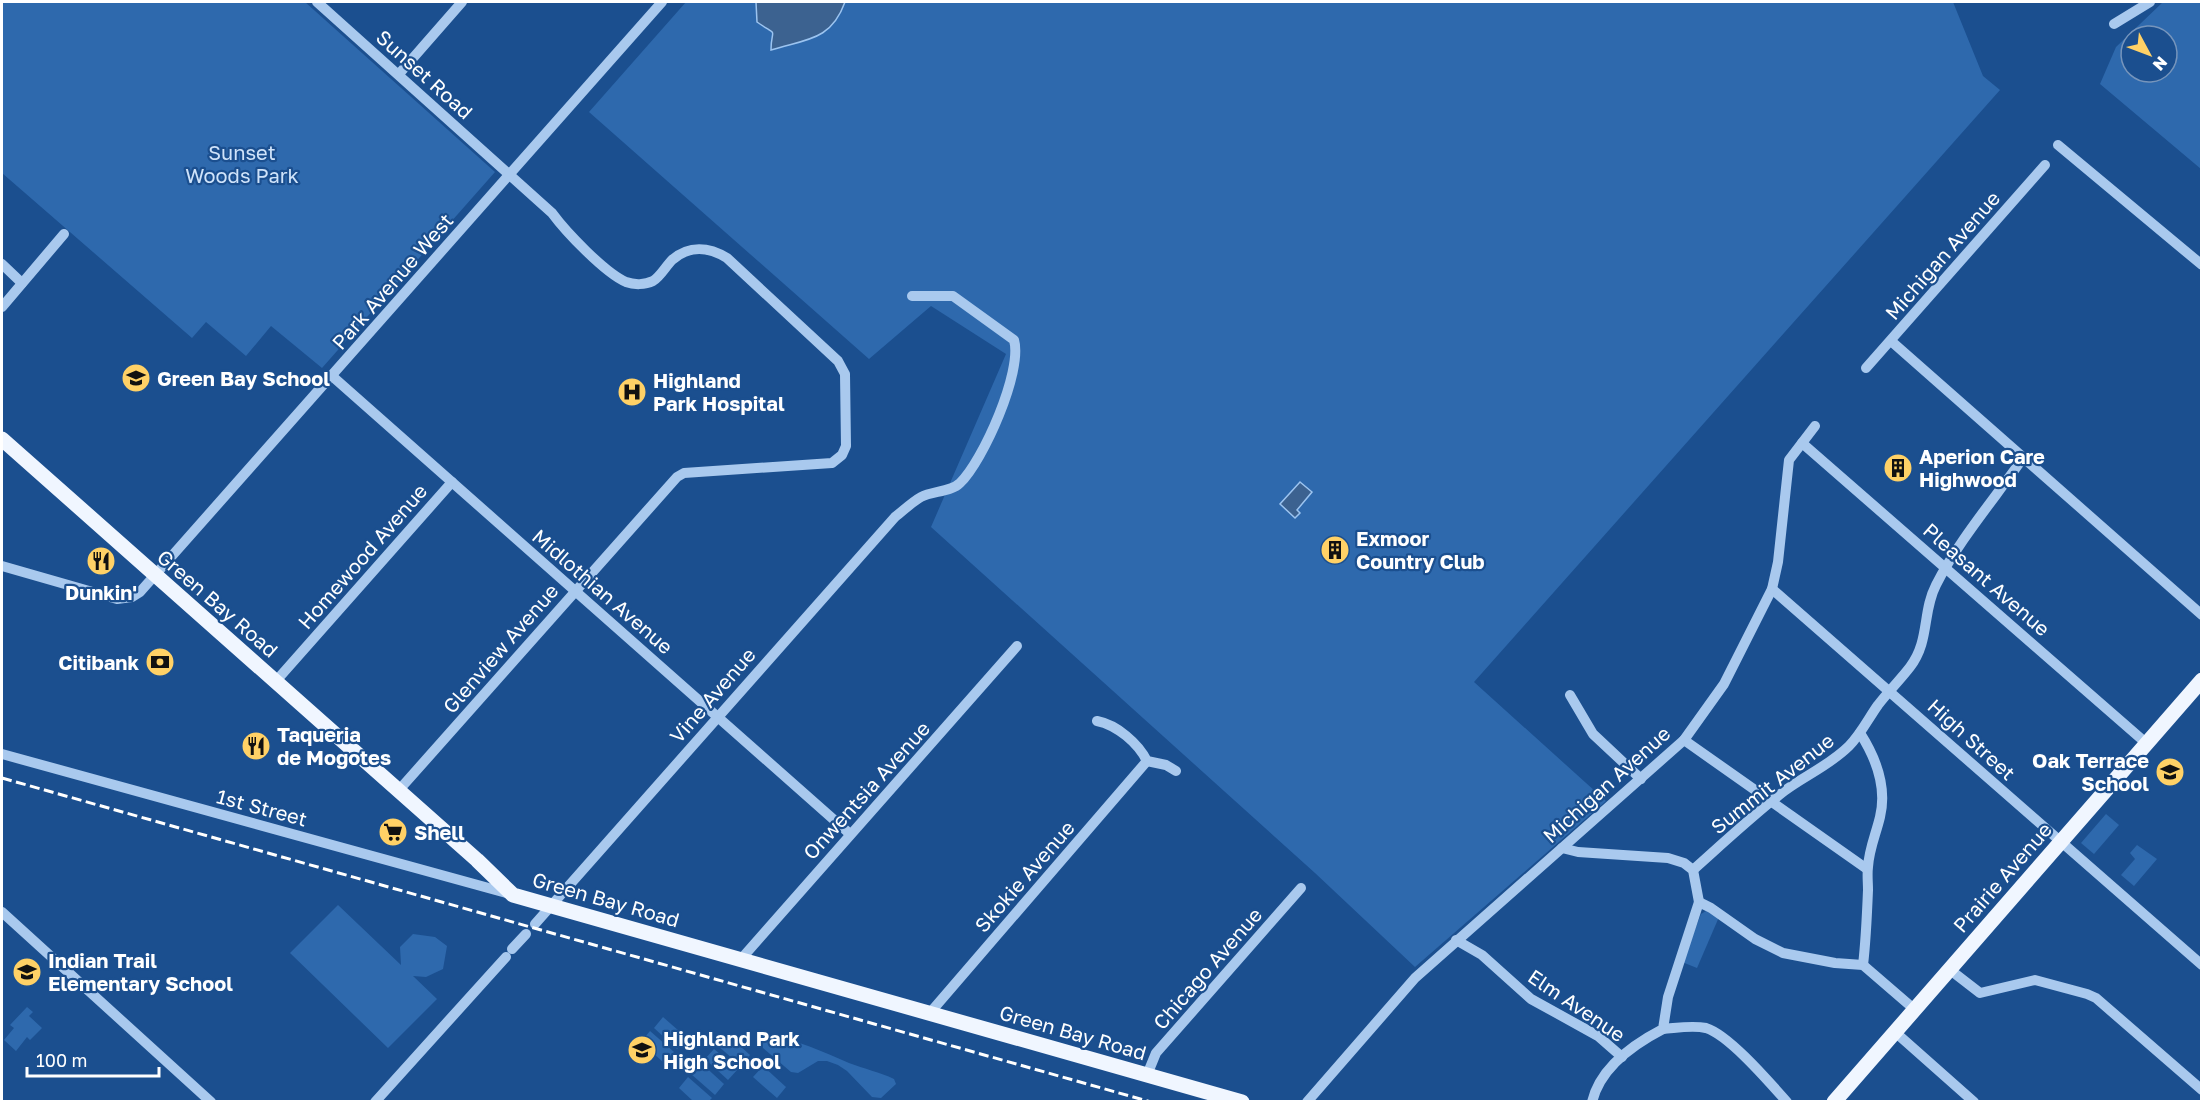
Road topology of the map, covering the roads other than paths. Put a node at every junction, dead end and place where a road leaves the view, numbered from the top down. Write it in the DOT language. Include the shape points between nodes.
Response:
graph roads {
  1 [pos="317,2"];
  2 [pos="462,2"];
  3 [pos="662,2"];
  4 [pos="2150,2"];
  5 [pos="2114,24"];
  6 [pos="399,74"];
  7 [pos="2058,144"];
  8 [pos="2044,165"];
  9 [pos="509,175"];
  10 [pos="64,234"];
  11 [pos="2,264"];
  12 [pos="2202,265"];
  13 [pos="22,282"];
  14 [pos="912,296"];
  15 [pos="2,307"];
  16 [pos="1891,341"];
  17 [pos="1866,368"];
  18 [pos="332,376"];
  19 [pos="1815,426"];
  20 [pos="2,438"];
  21 [pos="1802,443"];
  22 [pos="2023,458"];
  23 [pos="452,482"];
  24 [pos="2,566"];
  25 [pos="1946,567"];
  26 [pos="155,576"];
  27 [pos="1772,589"];
  28 [pos="574,591"];
  29 [pos="2202,615"];
  30 [pos="1017,646"];
  31 [pos="2202,680"];
  32 [pos="276,681"];
  33 [pos="1889,690"];
  34 [pos="1570,695"];
  35 [pos="717,716"];
  36 [pos="1097,721"];
  37 [pos="1860,733"];
  38 [pos="1684,740"];
  39 [pos="2146,743"];
  40 [pos="2,754"];
  41 [pos="1147,761"];
  42 [pos="1176,771"];
  43 [pos="1641,778"];
  44 [pos="399,790"];
  45 [pos="1771,802"];
  46 [pos="850,834"];
  47 [pos="2061,842"];
  48 [pos="1562,848"];
  49 [pos="1867,869"];
  50 [pos="1693,870"];
  51 [pos="1301,888"];
  52 [pos="513,894"];
  53 [pos="1699,902"];
  54 [pos="552,906"];
  55 [pos="2,912"];
  56 [pos="535,924"];
  57 [pos="526,934"];
  58 [pos="1456,940"];
  59 [pos="742,958"];
  60 [pos="2200,961"];
  61 [pos="1863,964"];
  62 [pos="1949,969"];
  63 [pos="1914,1009"];
  64 [pos="929,1014"];
  65 [pos="1663,1029"];
  66 [pos="1895,1032"];
  67 [pos="1622,1057"];
  68 [pos="1147,1075"];
  69 [pos="2202,1090"];
  70 [pos="211,1101"];
  71 [pos="375,1101"];
  72 [pos="1242,1101"];
  73 [pos="1307,1101"];
  74 [pos="1592,1101"];
  75 [pos="1786,1101"];
  76 [pos="1834,1101"];
  77 [pos="1974,1101"];
  1 -- 6 [label="street, Sunset Road"];
  2 -- 6 [label="street"];
  3 -- 9 [label="street, Park Avenue West"];
  4 -- 5 [label="street"];
  6 -- 9 [label="street, Sunset Road"];
  7 -- 12 [label="street"];
  8 -- 16 [label="street, Michigan Avenue"];
  9 -- 18 [label="street, Park Avenue West"];
  9 -- 28 [label="street, Glenview Avenue" via="552,213 564,230 624,281 636,284 654,280 687,250 714,250 838,361 845,374 846,446 842,456 832,463 684,473"];
  10 -- 13 [label="street"];
  11 -- 13 [label="street"];
  13 -- 15 [label="street"];
  14 -- 35 [label="street, Vine Avenue" via="953,296 1014,340 1014,364 986,447 959,485 922,496 895,517"];
  16 -- 17 [label="street, Michigan Avenue"];
  16 -- 22 [label="street"];
  18 -- 23 [label="street, Midlothian Avenue"];
  18 -- 26 [label="street, Park Avenue West"];
  19 -- 21 [label="street, Michigan Avenue"];
  20 -- 26 [label="main road, Green Bay Road"];
  21 -- 25 [label="street, Pleasant Avenue"];
  21 -- 27 [label="street, Michigan Avenue" via="1789,460"];
  22 -- 25 [label="street, Summit Avenue"];
  22 -- 29 [label="street"];
  23 -- 28 [label="street, Midlothian Avenue"];
  23 -- 32 [label="street, Homewood Avenue"];
  24 -- 26 [label="street, Park Avenue West" via="117,599 132,597"];
  25 -- 33 [label="street, Summit Avenue" via="1934,588 1919,653"];
  25 -- 39 [label="street, Pleasant Avenue"];
  26 -- 32 [label="main road, Green Bay Road"];
  27 -- 33 [label="street, High Street"];
  27 -- 38 [label="street, Michigan Avenue" via="1724,684"];
  28 -- 35 [label="street, Midlothian Avenue"];
  28 -- 44 [label="street, Glenview Avenue"];
  30 -- 46 [label="street, Onwentsia Avenue"];
  31 -- 39 [label="main road, Prairie Avenue"];
  32 -- 44 [label="main road, Green Bay Road"];
  33 -- 37 [label="street, Summit Avenue"];
  33 -- 47 [label="street, High Street"];
  34 -- 43 [label="street" via="1593,734"];
  35 -- 46 [label="street, Midlothian Avenue"];
  35 -- 54 [label="street, Vine Avenue"];
  36 -- 41 [label="street" via="1109,724 1137,746"];
  37 -- 45 [label="street, Summit Avenue" via="1826,766"];
  37 -- 49 [label="street" via="1876,764 1882,792"];
  38 -- 43 [label="street, Michigan Avenue"];
  38 -- 45 [label="street"];
  39 -- 47 [label="main road, Prairie Avenue"];
  40 -- 52 [label="street, 1st Street"];
  41 -- 42 [label="street"];
  41 -- 64 [label="street, Skokie Avenue"];
  43 -- 48 [label="street, Michigan Avenue"];
  44 -- 52 [label="main road, Green Bay Road"];
  45 -- 49 [label="street"];
  45 -- 50 [label="street, Summit Avenue"];
  46 -- 59 [label="street, Onwentsia Avenue"];
  47 -- 60 [label="street, High Street"];
  47 -- 62 [label="main road, Prairie Avenue"];
  48 -- 50 [label="street" via="1668,858"];
  48 -- 58 [label="street, Michigan Avenue"];
  49 -- 61 [label="street"];
  50 -- 53 [label="street"];
  51 -- 68 [label="street, Chicago Avenue" via="1156,1053"];
  52 -- 54 [label="main road, Green Bay Road"];
  53 -- 61 [label="street" via="1783,953"];
  53 -- 65 [label="street" via="1668,997"];
  54 -- 56 [label="street, Vine Avenue"];
  54 -- 59 [label="main road, Green Bay Road"];
  55 -- 70 [label="street"];
  57 -- 71 [label="street"];
  58 -- 67 [label="street, Elm Avenue" via="1482,955 1531,999 1598,1036"];
  58 -- 73 [label="street, Michigan Avenue" via="1415,978"];
  59 -- 64 [label="main road, Green Bay Road"];
  61 -- 63 [label="street"];
  62 -- 63 [label="main road, Prairie Avenue"];
  62 -- 69 [label="street" via="1980,993 2035,980 2096,998"];
  63 -- 66 [label="main road, Prairie Avenue"];
  64 -- 68 [label="main road, Green Bay Road"];
  65 -- 67 [label="street"];
  65 -- 75 [label="street" via="1696,1026 1713,1031 1753,1064"];
  66 -- 76 [label="main road, Prairie Avenue"];
  66 -- 77 [label="street"];
  67 -- 74 [label="street" via="1603,1075"];
  68 -- 72 [label="main road, Green Bay Road"];
}
